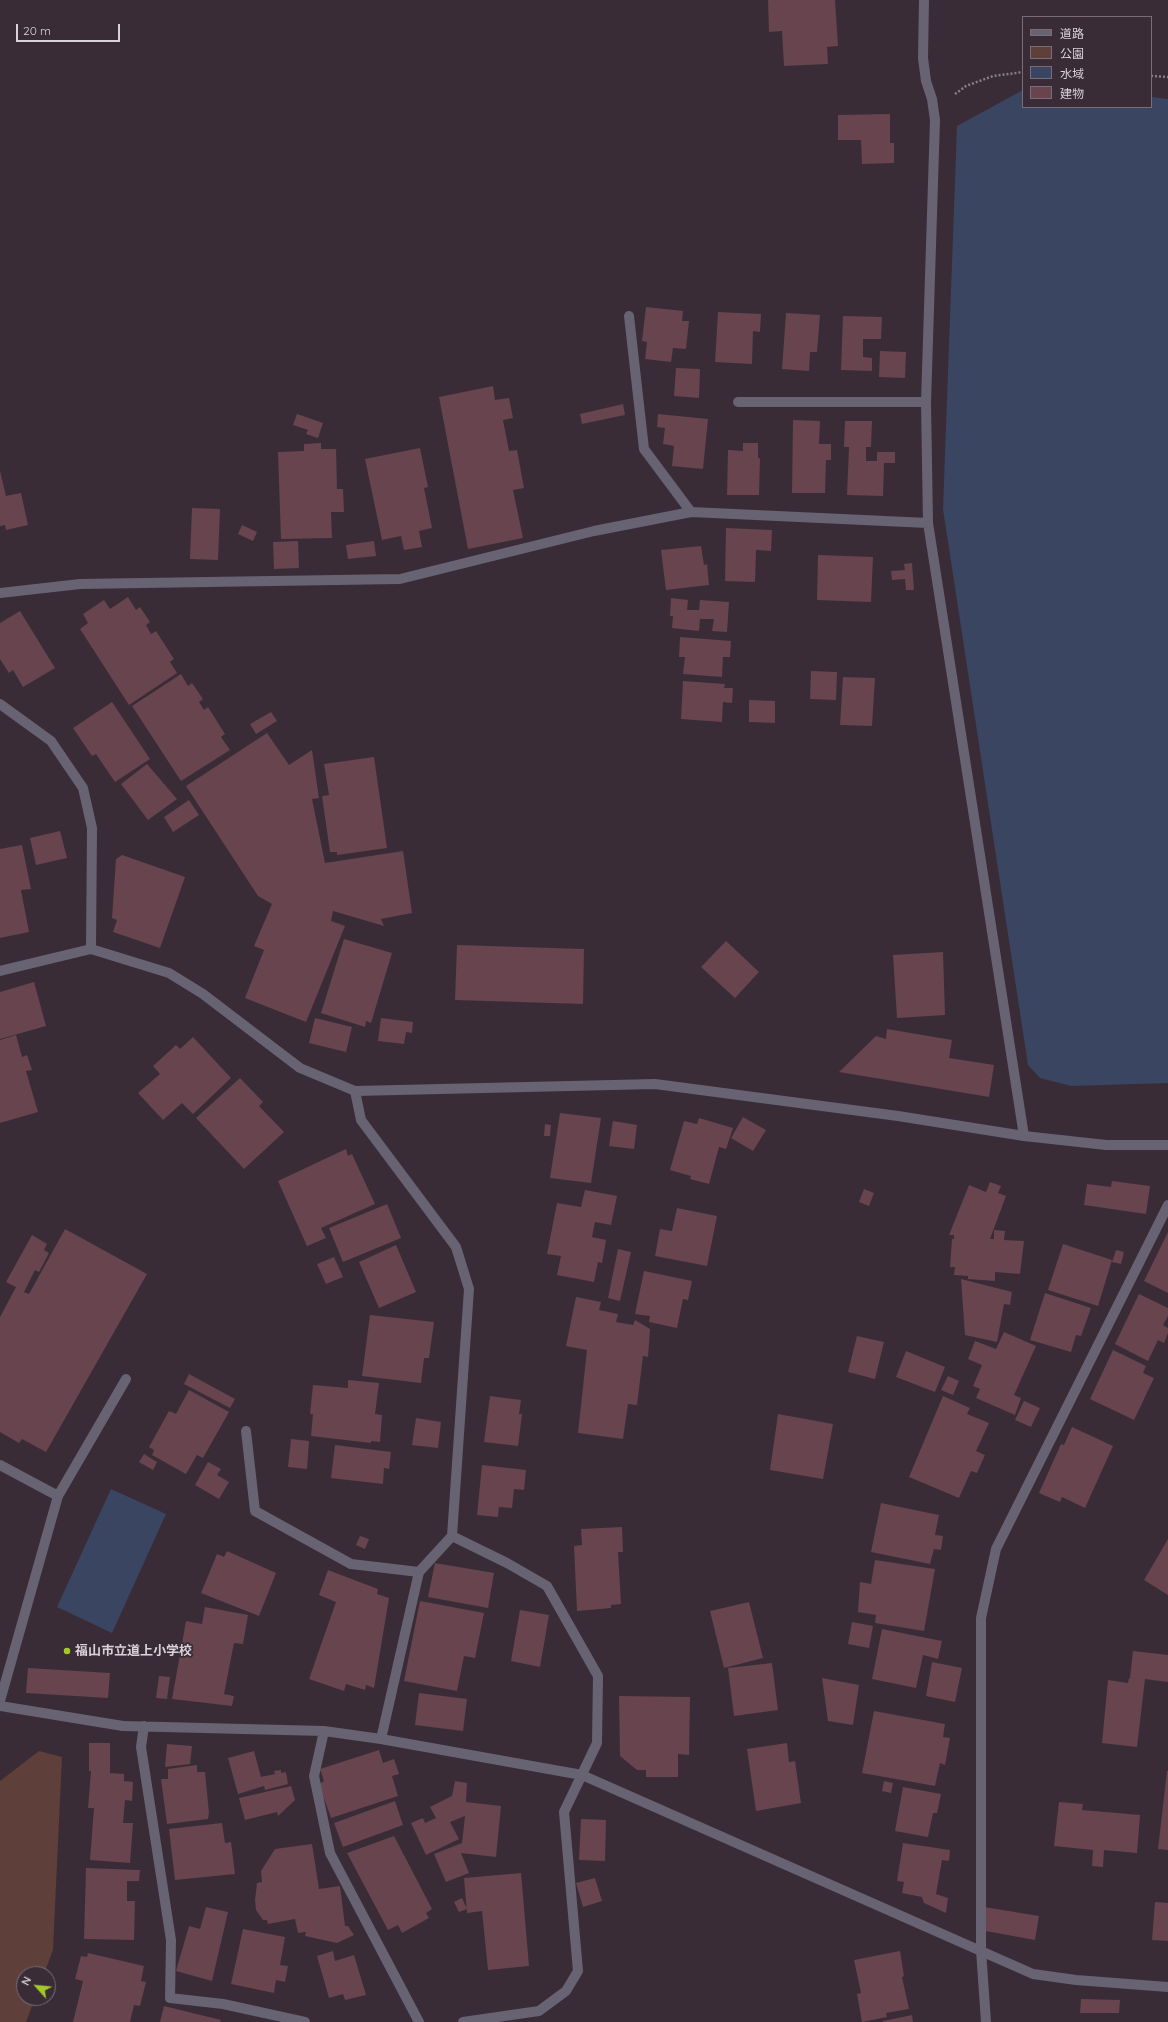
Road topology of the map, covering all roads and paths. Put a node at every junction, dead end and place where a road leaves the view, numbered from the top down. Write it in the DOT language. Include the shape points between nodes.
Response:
graph roads {
  1 [pos="924,0"];
  2 [pos="1022,72"];
  3 [pos="1152,76"];
  4 [pos="1168,77"];
  5 [pos="934,110"];
  6 [pos="629,316"];
  7 [pos="738,402"];
  8 [pos="926,402"];
  9 [pos="691,512"];
  10 [pos="928,523"];
  11 [pos="0,593"];
  12 [pos="0,704"];
  13 [pos="91,949"];
  14 [pos="0,971"];
  15 [pos="355,1091"];
  16 [pos="1024,1136"];
  17 [pos="1168,1145"];
  18 [pos="1168,1205"];
  19 [pos="126,1379"];
  20 [pos="246,1431"];
  21 [pos="0,1465"];
  22 [pos="58,1496"];
  23 [pos="452,1536"];
  24 [pos="419,1572"];
  25 [pos="0,1701"];
  26 [pos="0,1706"];
  27 [pos="144,1726"];
  28 [pos="324,1731"];
  29 [pos="381,1739"];
  30 [pos="582,1775"];
  31 [pos="981,1950"];
  32 [pos="1168,1987"];
  33 [pos="305,2022"];
  34 [pos="420,2022"];
  35 [pos="463,2022"];
  36 [pos="986,2022"];
  1 -- 5 [label="street" via="923,58"];
  2 -- 5 [label="path" via="992,76 966,86"];
  3 -- 4 [label="path"];
  5 -- 8 [label="street"];
  6 -- 9 [label="street" via="644,449"];
  7 -- 8 [label="street"];
  8 -- 10 [label="street"];
  9 -- 10 [label="street"];
  9 -- 11 [label="street" via="594,531 400,579 80,584"];
  10 -- 16 [label="street"];
  12 -- 13 [label="street" via="51,741 83,788 92,828"];
  13 -- 14 [label="street"];
  13 -- 15 [label="street" via="169,973 203,994 300,1068"];
  15 -- 16 [label="street" via="655,1084 890,1115"];
  15 -- 23 [label="street" via="361,1120 456,1247 468,1289"];
  16 -- 17 [label="street" via="1106,1145"];
  18 -- 31 [label="street" via="996,1549 982,1618"];
  19 -- 22 [label="street"];
  20 -- 24 [label="street" via="255,1511 351,1564"];
  21 -- 22 [label="street"];
  22 -- 25 [label="street"];
  23 -- 24 [label="street"];
  23 -- 30 [label="street" via="547,1586 598,1676 597,1743"];
  24 -- 29 [label="street"];
  26 -- 27 [label="street" via="123,1726"];
  27 -- 28 [label="street"];
  27 -- 33 [label="street" via="141,1746 171,1940 170,1998 223,2004"];
  28 -- 29 [label="street"];
  28 -- 34 [label="street" via="314,1776 330,1853"];
  29 -- 30 [label="street"];
  30 -- 31 [label="street"];
  30 -- 35 [label="street" via="564,1812 578,1971 566,1991 540,2011"];
  31 -- 32 [label="street" via="1033,1974"];
  31 -- 36 [label="street"];
}
